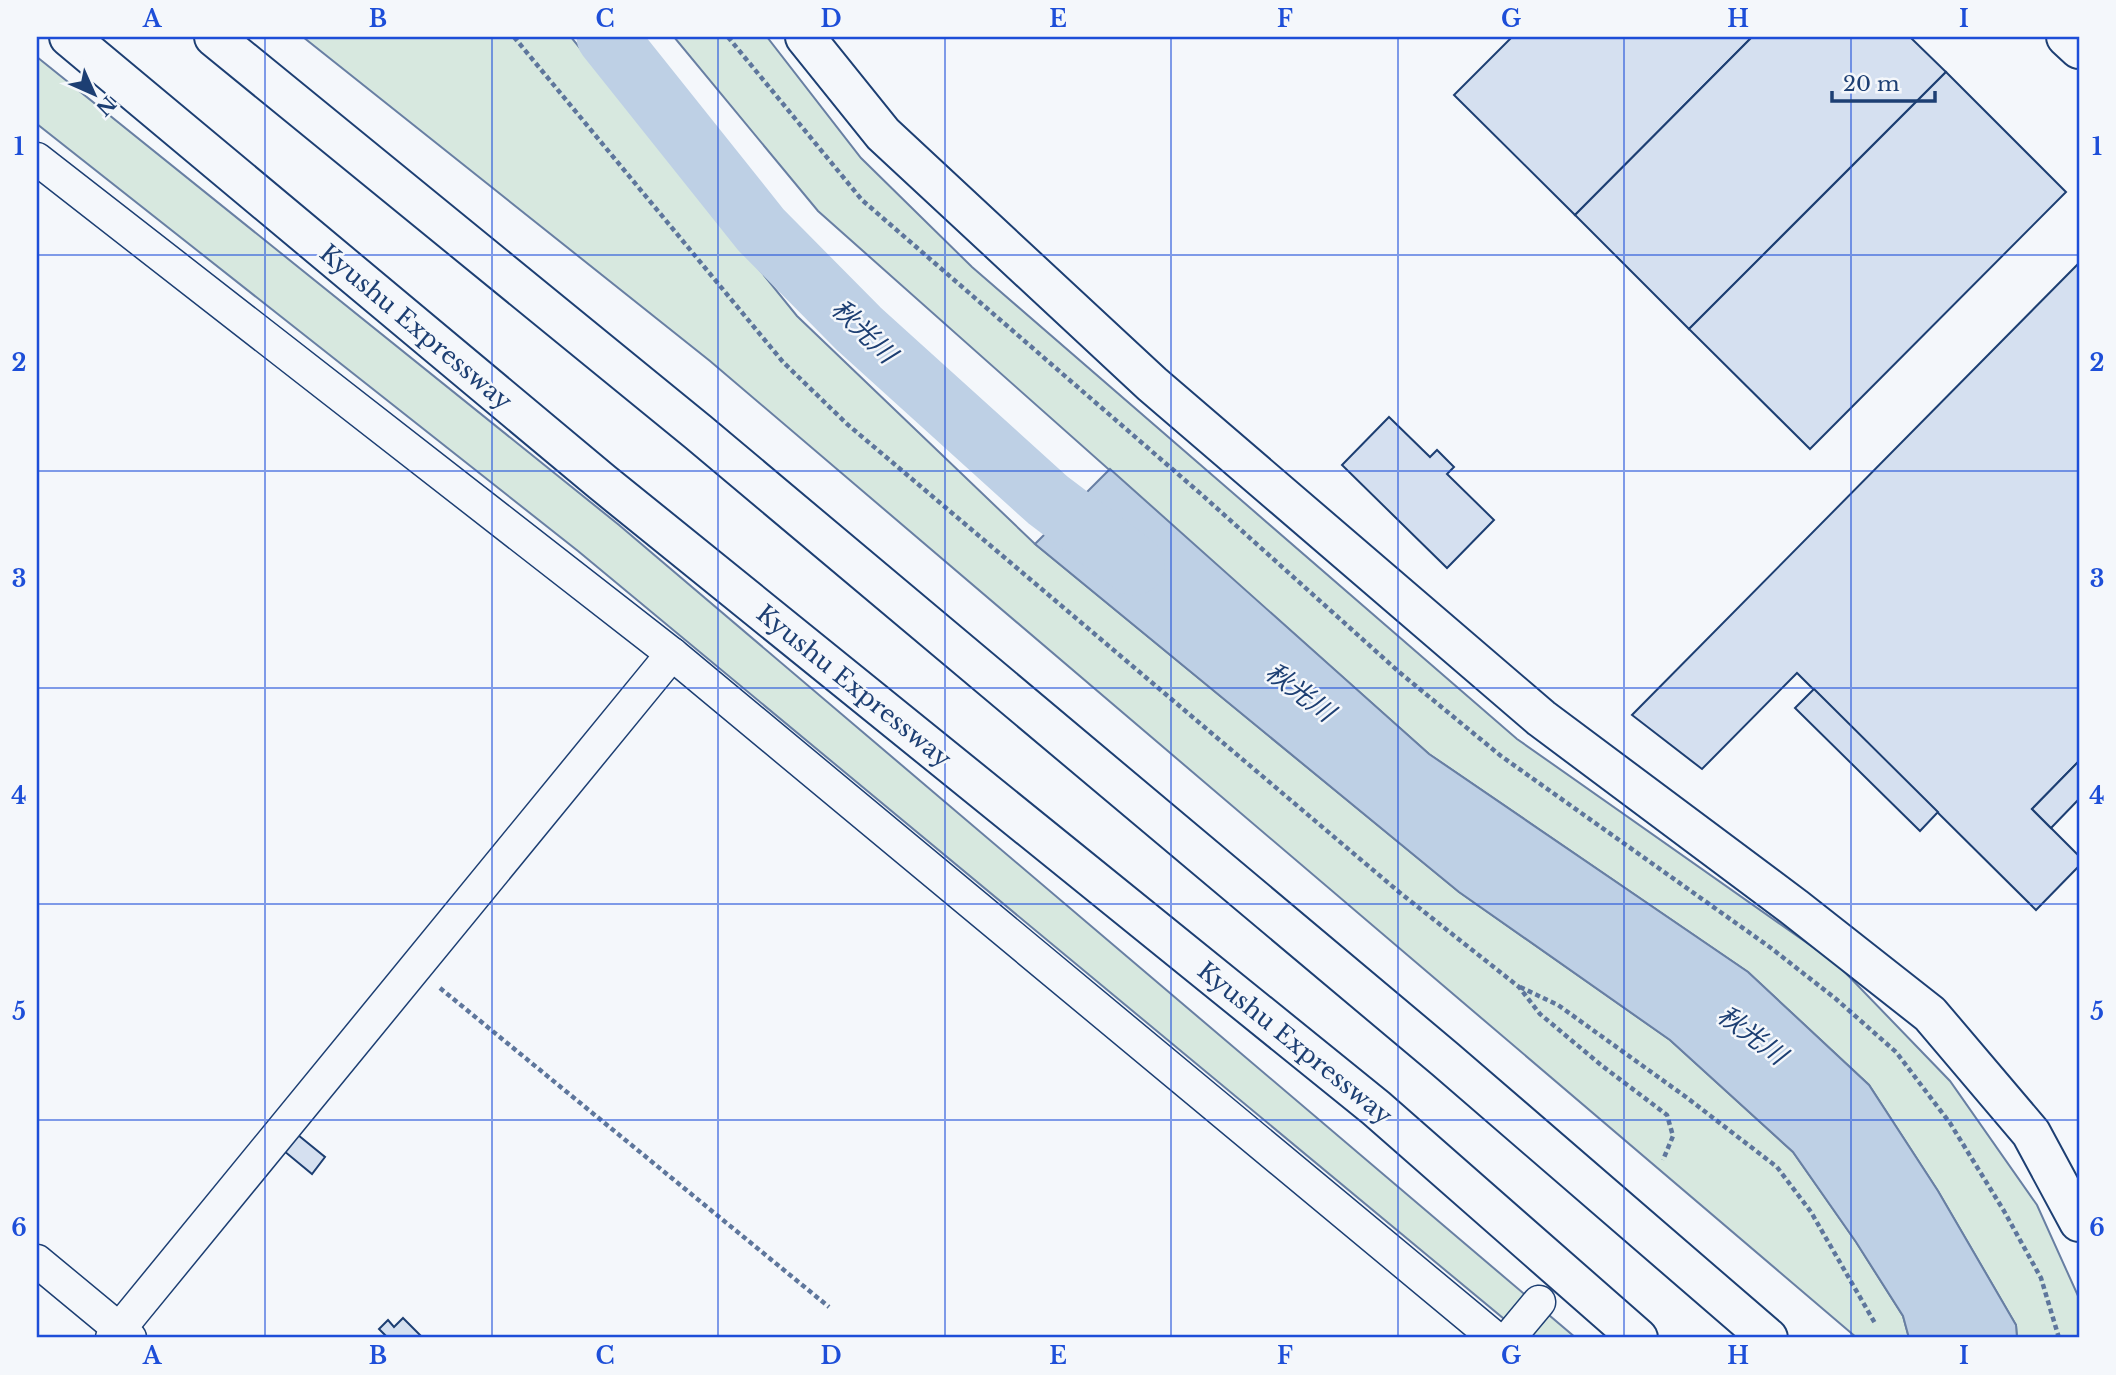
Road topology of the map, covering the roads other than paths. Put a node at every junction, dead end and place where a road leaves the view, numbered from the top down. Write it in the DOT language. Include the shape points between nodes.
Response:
graph roads {
  1 [pos="69,37"];
  2 [pos="214,37"];
  3 [pos="805,37"];
  4 [pos="2067,37"];
  5 [pos="2079,49"];
  6 [pos="37,159"];
  7 [pos="672,654"];
  8 [pos="2079,1222"];
  9 [pos="37,1261"];
  10 [pos="1539,1302"];
  11 [pos="120,1335"];
  12 [pos="1495,1338"];
  13 [pos="1509,1338"];
  14 [pos="1638,1338"];
  15 [pos="1768,1338"];
  1 -- 14 [label="main road, Kyushu Expressway" via="602,482 1376,1108"];
  2 -- 15 [label="main road" via="719,450 1446,1060"];
  3 -- 8 [label="main road" via="883,134 1152,384 1541,718 1930,1014 2031,1133"];
  4 -- 5 [label="main road"];
  6 -- 7 [label="street"];
  7 -- 11 [label="street"];
  7 -- 12 [label="street"];
  9 -- 11 [label="street"];
  10 -- 13 [label="street"];
}
